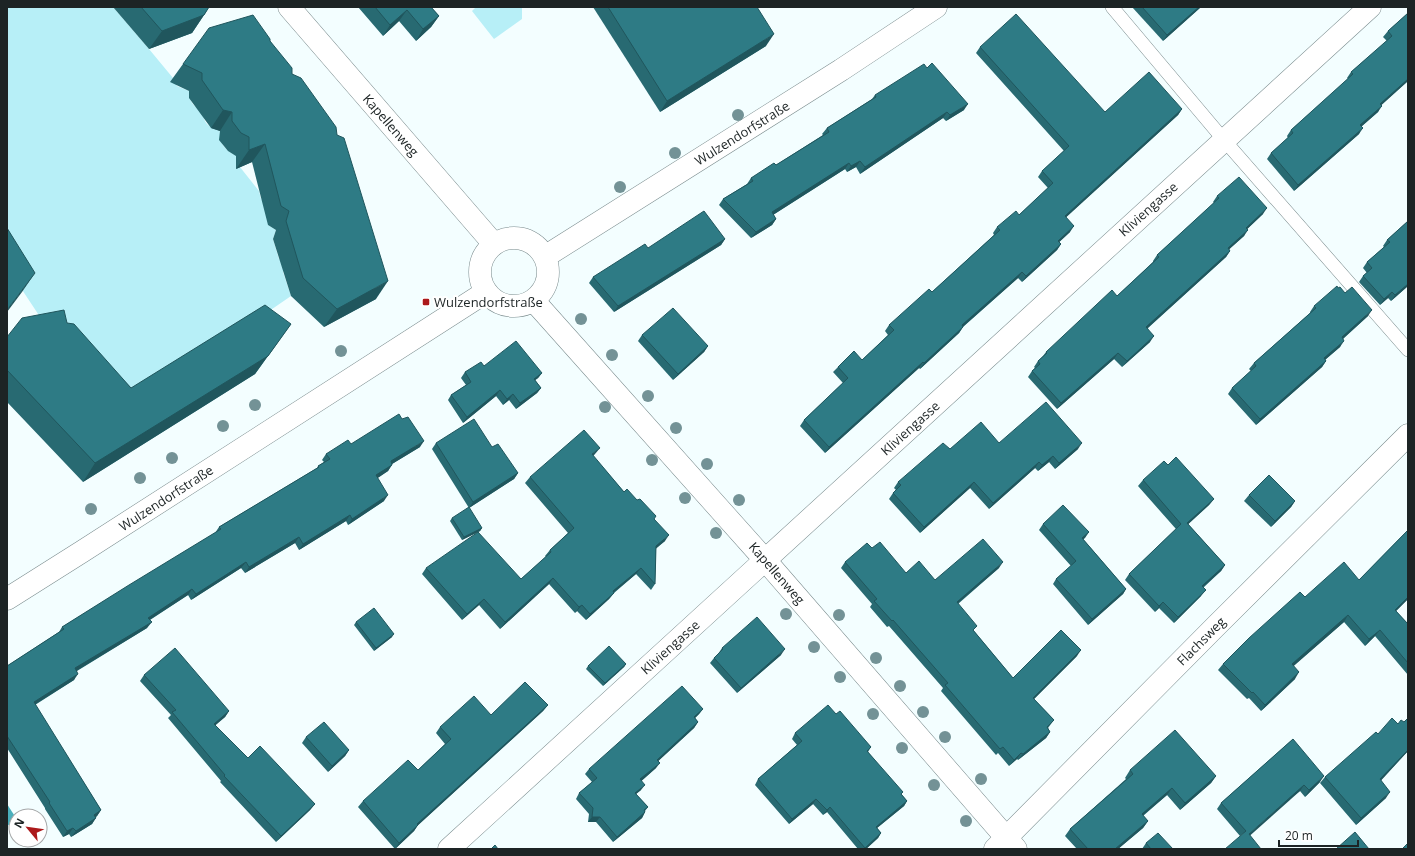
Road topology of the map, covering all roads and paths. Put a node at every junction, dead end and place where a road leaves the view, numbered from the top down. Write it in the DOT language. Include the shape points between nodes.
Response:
graph roads {
  1 [pos="289,7"];
  2 [pos="936,7"];
  3 [pos="1112,7"];
  4 [pos="1370,7"];
  5 [pos="1224,140"];
  6 [pos="493,243"];
  7 [pos="546,256"];
  8 [pos="486,292"];
  9 [pos="534,301"];
  10 [pos="1408,350"];
  11 [pos="1408,435"];
  12 [pos="765,560"];
  13 [pos="7,599"];
  14 [pos="1006,845"];
  15 [pos="449,849"];
  1 -- 6 [label="street, Kapellenweg"];
  2 -- 7 [label="street, Wulzendorfstraße"];
  3 -- 5 [label="lane"];
  4 -- 5 [label="street, Kliviengasse"];
  5 -- 10 [label="lane"];
  5 -- 12 [label="street, Kliviengasse"];
  6 -- 7 [label="street" via="516,236 534,243"];
  6 -- 8 [label="street" via="483,256 479,276"];
  7 -- 9 [label="street" via="549,268 545,288"];
  8 -- 9 [label="street" via="500,304 518,307"];
  8 -- 13 [label="street, Wulzendorfstraße"];
  9 -- 12 [label="street, Kapellenweg"];
  11 -- 14 [label="street, Flachsweg" via="1215,626"];
  12 -- 14 [label="street, Kapellenweg"];
  12 -- 15 [label="street, Kliviengasse"];
}
